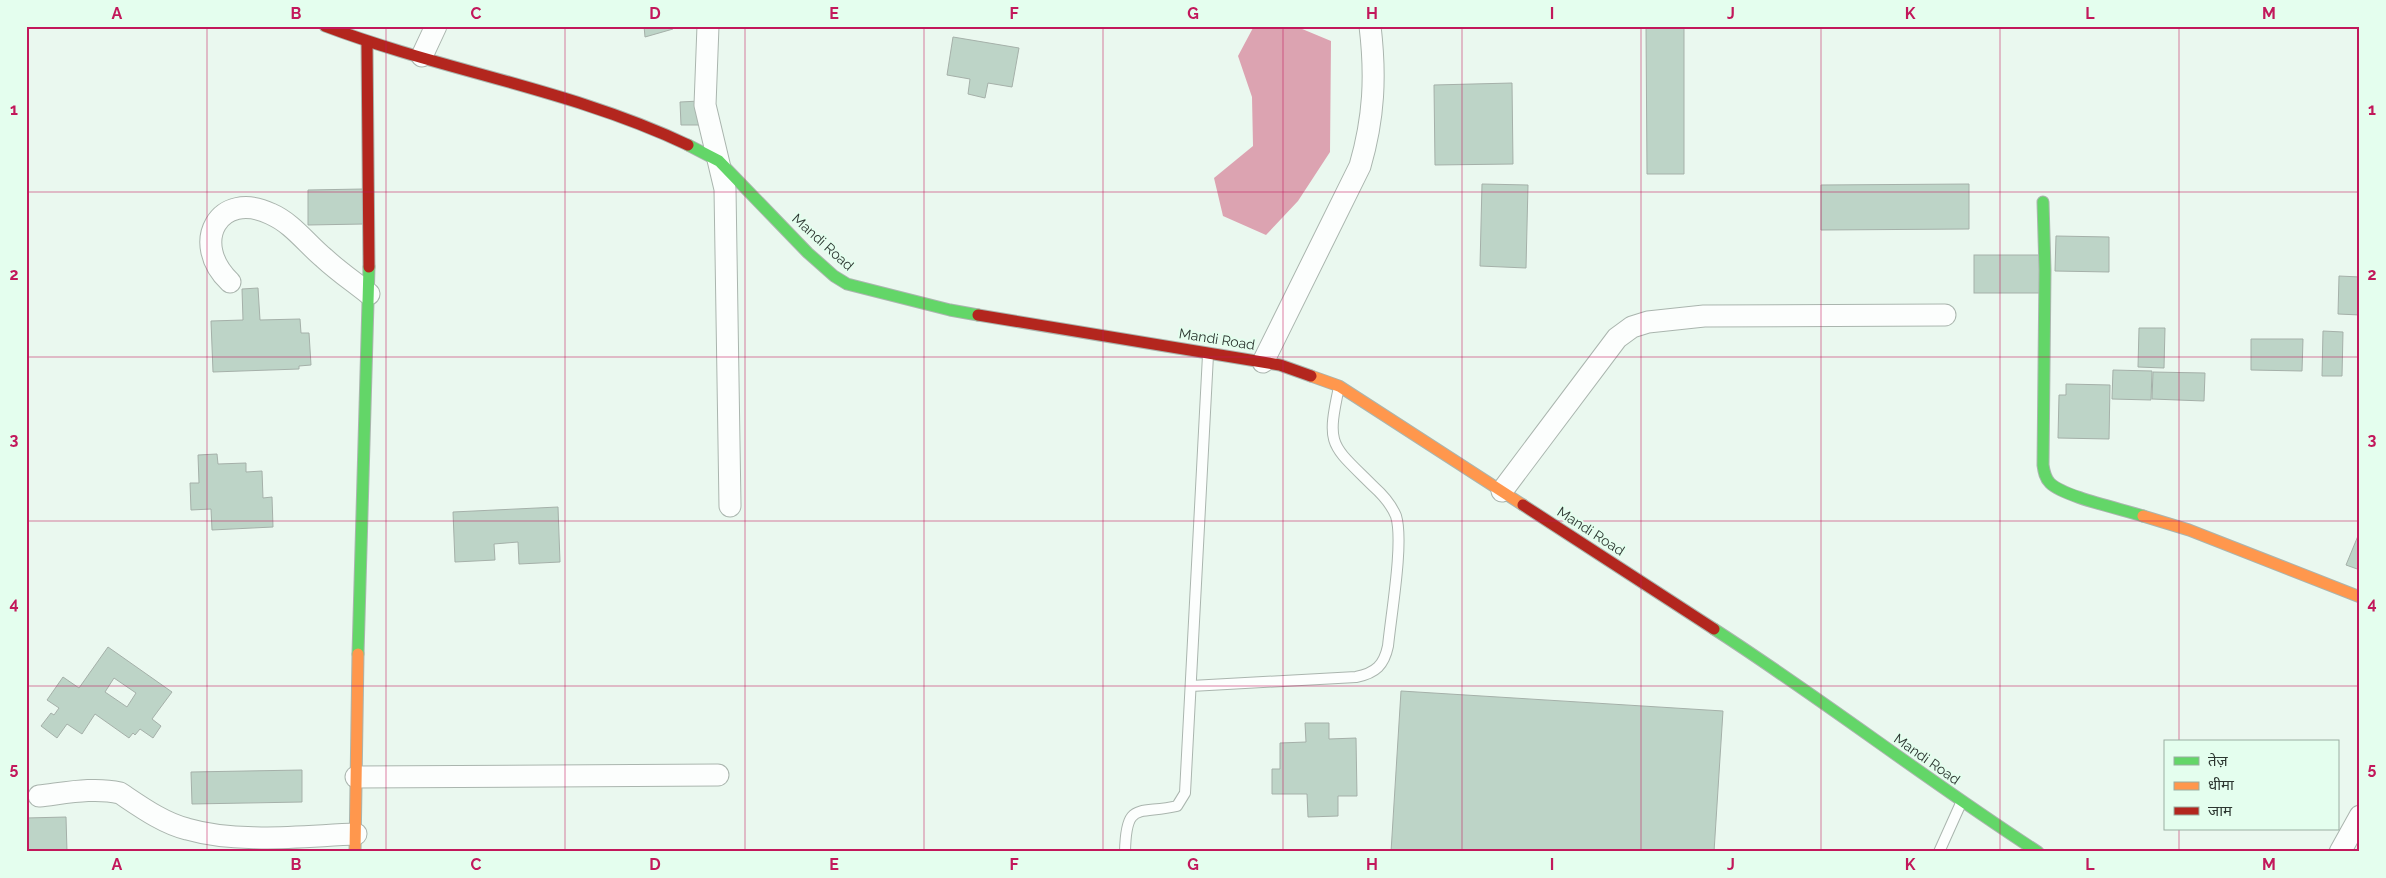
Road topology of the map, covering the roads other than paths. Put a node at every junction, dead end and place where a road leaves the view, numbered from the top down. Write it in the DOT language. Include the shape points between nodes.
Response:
graph roads {
  1 [pos="325,26"];
  2 [pos="436,26"];
  3 [pos="708,26"];
  4 [pos="1370,26"];
  5 [pos="367,42"];
  6 [pos="422,56"];
  7 [pos="719,161"];
  8 [pos="2043,202"];
  9 [pos="230,282"];
  10 [pos="369,294"];
  11 [pos="1945,315"];
  12 [pos="1208,353"];
  13 [pos="1263,362"];
  14 [pos="1339,386"];
  15 [pos="1502,491"];
  16 [pos="730,506"];
  17 [pos="2360,597"];
  18 [pos="1191,686"];
  19 [pos="718,775"];
  20 [pos="356,777"];
  21 [pos="39,796"];
  22 [pos="1961,802"];
  23 [pos="2360,816"];
  24 [pos="355,843"];
  25 [pos="1125,852"];
  26 [pos="1938,852"];
  27 [pos="2038,852"];
  28 [pos="2340,852"];
  1 -- 5 [label="street, Mandi Road"];
  2 -- 6 [label="street"];
  3 -- 7 [label="street" via="705,105"];
  4 -- 13 [label="street" via="1373,107 1360,166"];
  5 -- 6 [label="street, Mandi Road"];
  5 -- 10 [label="street"];
  6 -- 7 [label="street, Mandi Road" via="617,116"];
  7 -- 12 [label="street, Mandi Road" via="808,253 848,284 950,310"];
  7 -- 16 [label="street" via="725,189"];
  8 -- 17 [label="street" via="2043,465 2046,480 2066,492 2189,530"];
  9 -- 10 [label="street" via="220,272 212,254 211,232 228,212 242,208 257,209 283,220 324,259"];
  10 -- 20 [label="street"];
  11 -- 15 [label="street" via="1704,316 1648,322 1632,327 1618,338"];
  12 -- 13 [label="street, Mandi Road"];
  12 -- 18 [label="lane"];
  13 -- 14 [label="street, Mandi Road" via="1301,371"];
  14 -- 15 [label="street, Mandi Road"];
  14 -- 18 [label="lane" via="1332,420 1333,442 1389,503 1398,526 1384,661 1378,670 1356,677"];
  15 -- 22 [label="street, Mandi Road" via="1754,655"];
  18 -- 25 [label="lane" via="1183,799 1177,806 1136,812 1127,826"];
  19 -- 20 [label="street"];
  20 -- 24 [label="street"];
  21 -- 24 [label="street" via="92,790 120,793 185,829"];
  22 -- 26 [label="lane"];
  22 -- 27 [label="street, Mandi Road"];
  23 -- 28 [label="street"];
}
